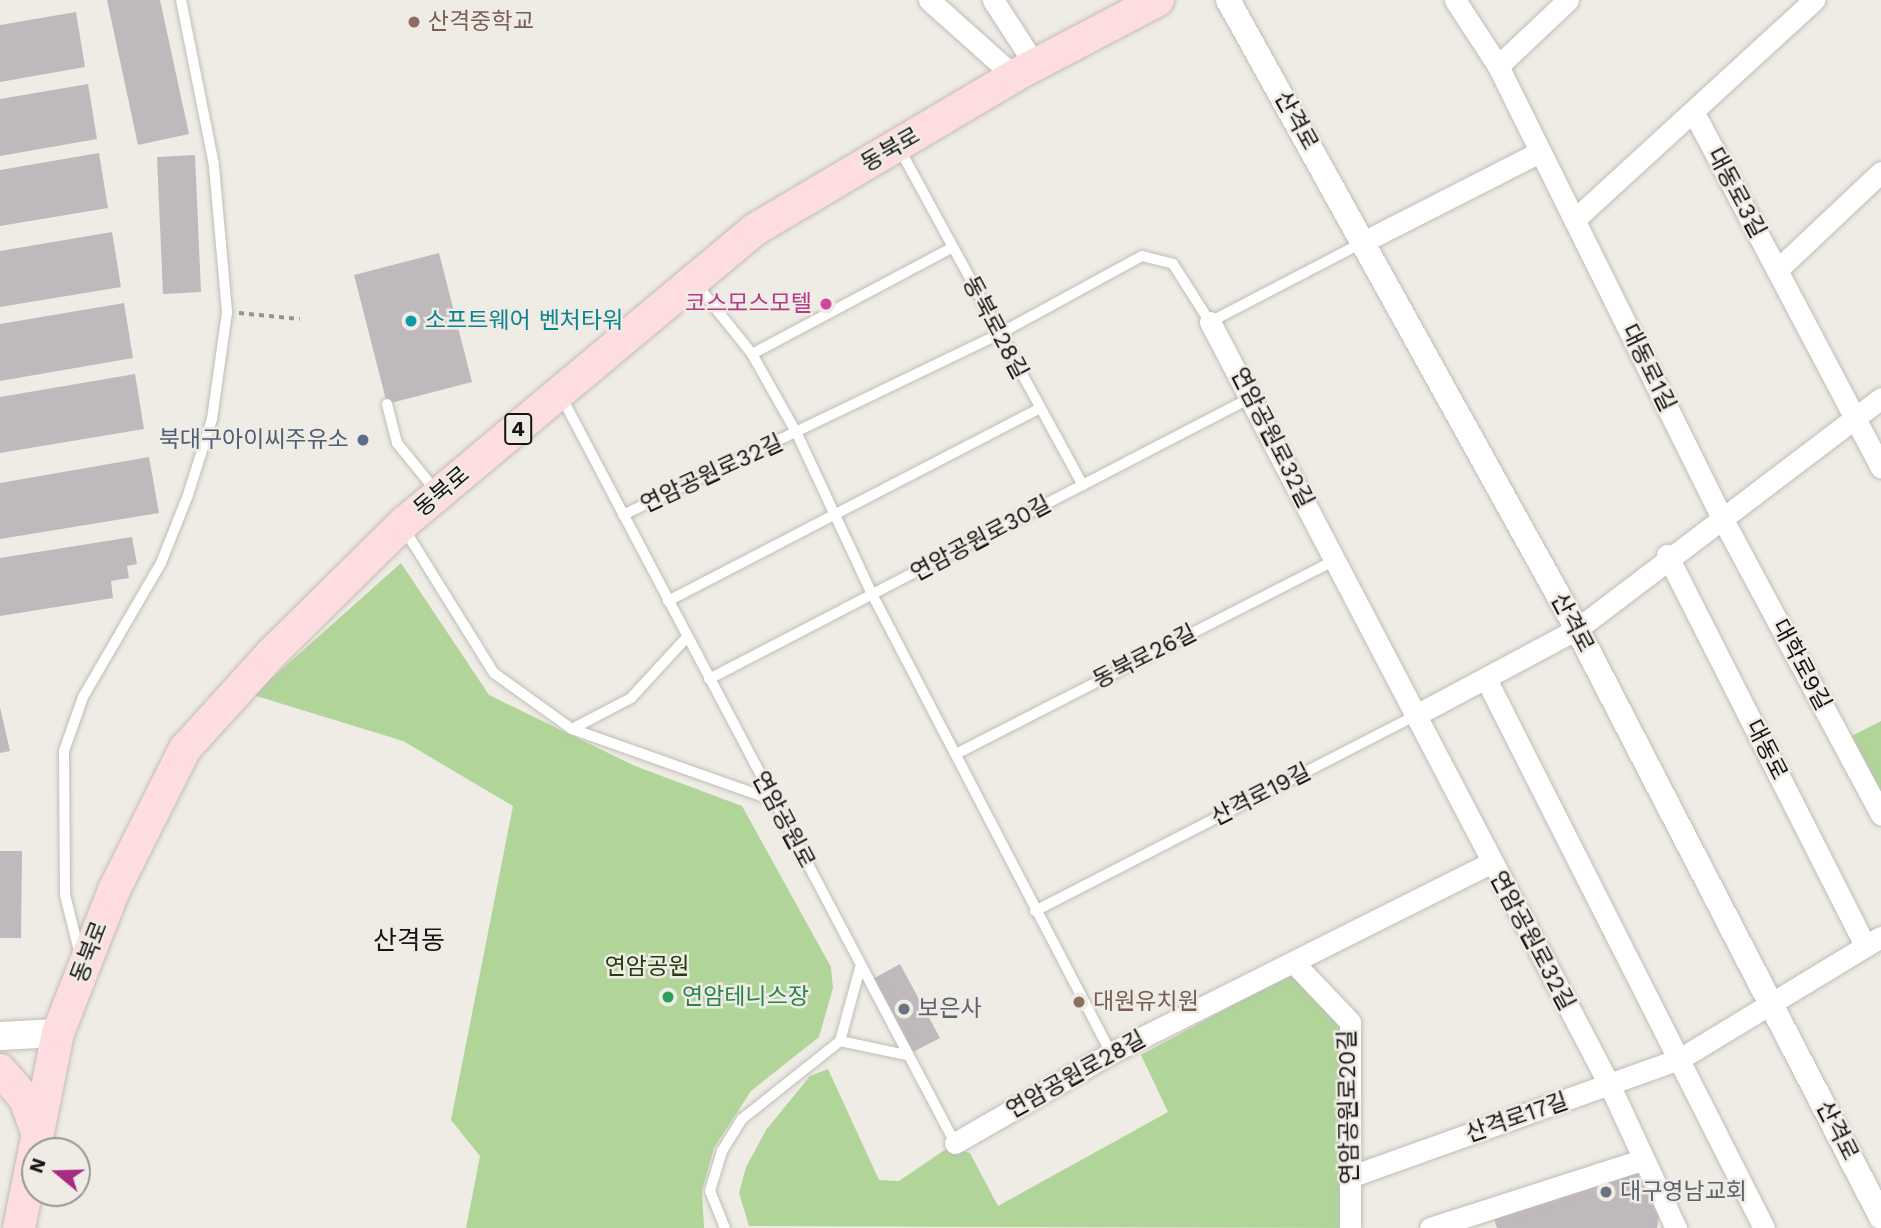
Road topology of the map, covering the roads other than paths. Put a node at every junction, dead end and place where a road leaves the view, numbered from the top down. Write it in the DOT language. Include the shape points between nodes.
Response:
graph roads {
  1 [pos="181,0"];
  2 [pos="929,0"];
  3 [pos="993,0"];
  4 [pos="1158,0"];
  5 [pos="1228,0"];
  6 [pos="1455,0"];
  7 [pos="1568,0"];
  8 [pos="1814,0"];
  9 [pos="1498,65"];
  10 [pos="1024,70"];
  11 [pos="1693,111"];
  12 [pos="897,146"];
  13 [pos="1540,152"];
  14 [pos="1881,172"];
  15 [pos="1574,219"];
  16 [pos="1363,242"];
  17 [pos="951,248"];
  18 [pos="1777,270"];
  19 [pos="694,282"];
  20 [pos="1210,322"];
  21 [pos="999,334"];
  22 [pos="752,354"];
  23 [pos="558,391"];
  24 [pos="1252,397"];
  25 [pos="1881,398"];
  26 [pos="387,404"];
  27 [pos="1038,409"];
  28 [pos="1856,419"];
  29 [pos="797,434"];
  30 [pos="1881,467"];
  31 [pos="1083,485"];
  32 [pos="439,495"];
  33 [pos="834,514"];
  34 [pos="623,515"];
  35 [pos="1721,516"];
  36 [pos="402,526"];
  37 [pos="1667,555"];
  38 [pos="1335,560"];
  39 [pos="873,596"];
  40 [pos="668,601"];
  41 [pos="1577,629"];
  42 [pos="687,637"];
  43 [pos="1486,678"];
  44 [pos="709,679"];
  45 [pos="1416,715"];
  46 [pos="572,729"];
  47 [pos="956,754"];
  48 [pos="772,800"];
  49 [pos="1881,815"];
  50 [pos="1490,863"];
  51 [pos="1035,911"];
  52 [pos="1873,941"];
  53 [pos="1295,964"];
  54 [pos="860,968"];
  55 [pos="83,969"];
  56 [pos="879,1004"];
  57 [pos="1774,1007"];
  58 [pos="58,1034"];
  59 [pos="0,1036"];
  60 [pos="840,1041"];
  61 [pos="1111,1053"];
  62 [pos="906,1055"];
  63 [pos="1681,1058"];
  64 [pos="0,1070"];
  65 [pos="1610,1086"];
  66 [pos="38,1134"];
  67 [pos="955,1143"];
  68 [pos="1642,1160"];
  69 [pos="1352,1176"];
  70 [pos="1881,1217"];
  71 [pos="1761,1222"];
  72 [pos="19,1228"];
  73 [pos="725,1228"];
  74 [pos="1350,1228"];
  75 [pos="1430,1228"];
  76 [pos="1676,1228"];
  1 -- 55 [label="lane" via="214,165 227,312 212,419 188,495 161,563 83,697 64,751 65,895"];
  2 -- 10 [label="street"];
  3 -- 10 [label="street"];
  4 -- 10 [label="main road, 동북로 / 4"];
  5 -- 16 [label="street, 산격로"];
  6 -- 9 [label="street"];
  7 -- 9 [label="street"];
  8 -- 11 [label="street"];
  9 -- 13 [label="street, 대동로1길"];
  10 -- 12 [label="main road, 동북로 / 4"];
  11 -- 15 [label="street"];
  11 -- 18 [label="street, 대동로3길"];
  12 -- 17 [label="lane, 동북로28길"];
  12 -- 19 [label="main road, 동북로 / 4" via="754,230"];
  13 -- 15 [label="street, 대동로1길"];
  13 -- 16 [label="street"];
  14 -- 18 [label="street"];
  15 -- 35 [label="street, 대동로1길"];
  16 -- 20 [label="lane"];
  16 -- 41 [label="street, 산격로"];
  17 -- 21 [label="lane, 동북로28길"];
  17 -- 22 [label="lane"];
  18 -- 28 [label="street, 대동로3길"];
  19 -- 22 [label="lane"];
  19 -- 23 [label="main road, 동북로 / 4"];
  20 -- 21 [label="lane, 연암공원로32길" via="1173,264 1142,256"];
  20 -- 24 [label="street, 연암공원로32길"];
  21 -- 27 [label="lane, 동북로28길"];
  21 -- 29 [label="lane, 연암공원로32길"];
  22 -- 29 [label="lane"];
  23 -- 32 [label="main road, 동북로 / 4"];
  23 -- 34 [label="lane, 연암공원로"];
  24 -- 31 [label="lane, 연암공원로30길"];
  24 -- 38 [label="street, 연암공원로32길"];
  25 -- 28 [label="street"];
  26 -- 32 [label="lane" via="397,443"];
  27 -- 31 [label="lane, 동북로28길"];
  27 -- 33 [label="lane"];
  28 -- 30 [label="street, 대동로3길"];
  28 -- 35 [label="street"];
  29 -- 33 [label="lane"];
  29 -- 34 [label="lane, 연암공원로32길"];
  31 -- 39 [label="lane, 연암공원로30길"];
  32 -- 36 [label="main road, 동북로 / 4"];
  33 -- 39 [label="lane"];
  33 -- 40 [label="lane"];
  34 -- 40 [label="lane, 연암공원로"];
  35 -- 37 [label="street"];
  35 -- 49 [label="street, 대학로9길"];
  36 -- 46 [label="lane" via="494,673"];
  36 -- 55 [label="main road, 동북로 / 4" via="185,749"];
  37 -- 41 [label="street"];
  37 -- 52 [label="street, 대동로"];
  38 -- 45 [label="street, 연암공원로32길"];
  38 -- 47 [label="lane, 동북로26길"];
  39 -- 44 [label="lane, 연암공원로30길"];
  39 -- 47 [label="lane"];
  40 -- 42 [label="lane, 연암공원로"];
  41 -- 43 [label="street, 산격로19길"];
  41 -- 57 [label="street, 산격로"];
  42 -- 44 [label="lane, 연암공원로"];
  42 -- 46 [label="lane" via="631,698"];
  43 -- 45 [label="street, 산격로19길"];
  43 -- 63 [label="street" via="1584,877"];
  44 -- 48 [label="lane, 연암공원로"];
  45 -- 50 [label="street, 연암공원로32길"];
  45 -- 51 [label="lane, 산격로19길"];
  46 -- 48 [label="lane"];
  47 -- 51 [label="lane"];
  48 -- 54 [label="lane, 연암공원로"];
  50 -- 53 [label="street, 연암공원로28길"];
  50 -- 65 [label="street, 연암공원로32길"];
  51 -- 61 [label="lane"];
  52 -- 57 [label="street"];
  53 -- 61 [label="street, 연암공원로28길"];
  53 -- 69 [label="street, 연암공원로20길" via="1350,1022"];
  54 -- 56 [label="lane, 연암공원로"];
  54 -- 60 [label="lane"];
  55 -- 58 [label="main road, 동북로 / 4"];
  56 -- 62 [label="lane, 연암공원로28길"];
  57 -- 63 [label="street, 산격로17길"];
  57 -- 70 [label="street, 산격로"];
  58 -- 59 [label="main road"];
  58 -- 66 [label="main road, 동북로 / 4"];
  60 -- 62 [label="lane"];
  60 -- 73 [label="lane" via="741,1119 710,1191"];
  61 -- 67 [label="street, 연암공원로28길"];
  62 -- 67 [label="lane, 연암공원로28길"];
  63 -- 65 [label="street, 산격로17길"];
  63 -- 71 [label="street"];
  64 -- 66 [label="main road" via="25,1099"];
  65 -- 68 [label="street, 연암공원로32길"];
  65 -- 69 [label="street, 산격로17길"];
  66 -- 72 [label="main road, 동북로 / 4"];
  68 -- 75 [label="street"];
  68 -- 76 [label="street, 연암공원로32길"];
  69 -- 74 [label="street, 연암공원로20길"];
}
